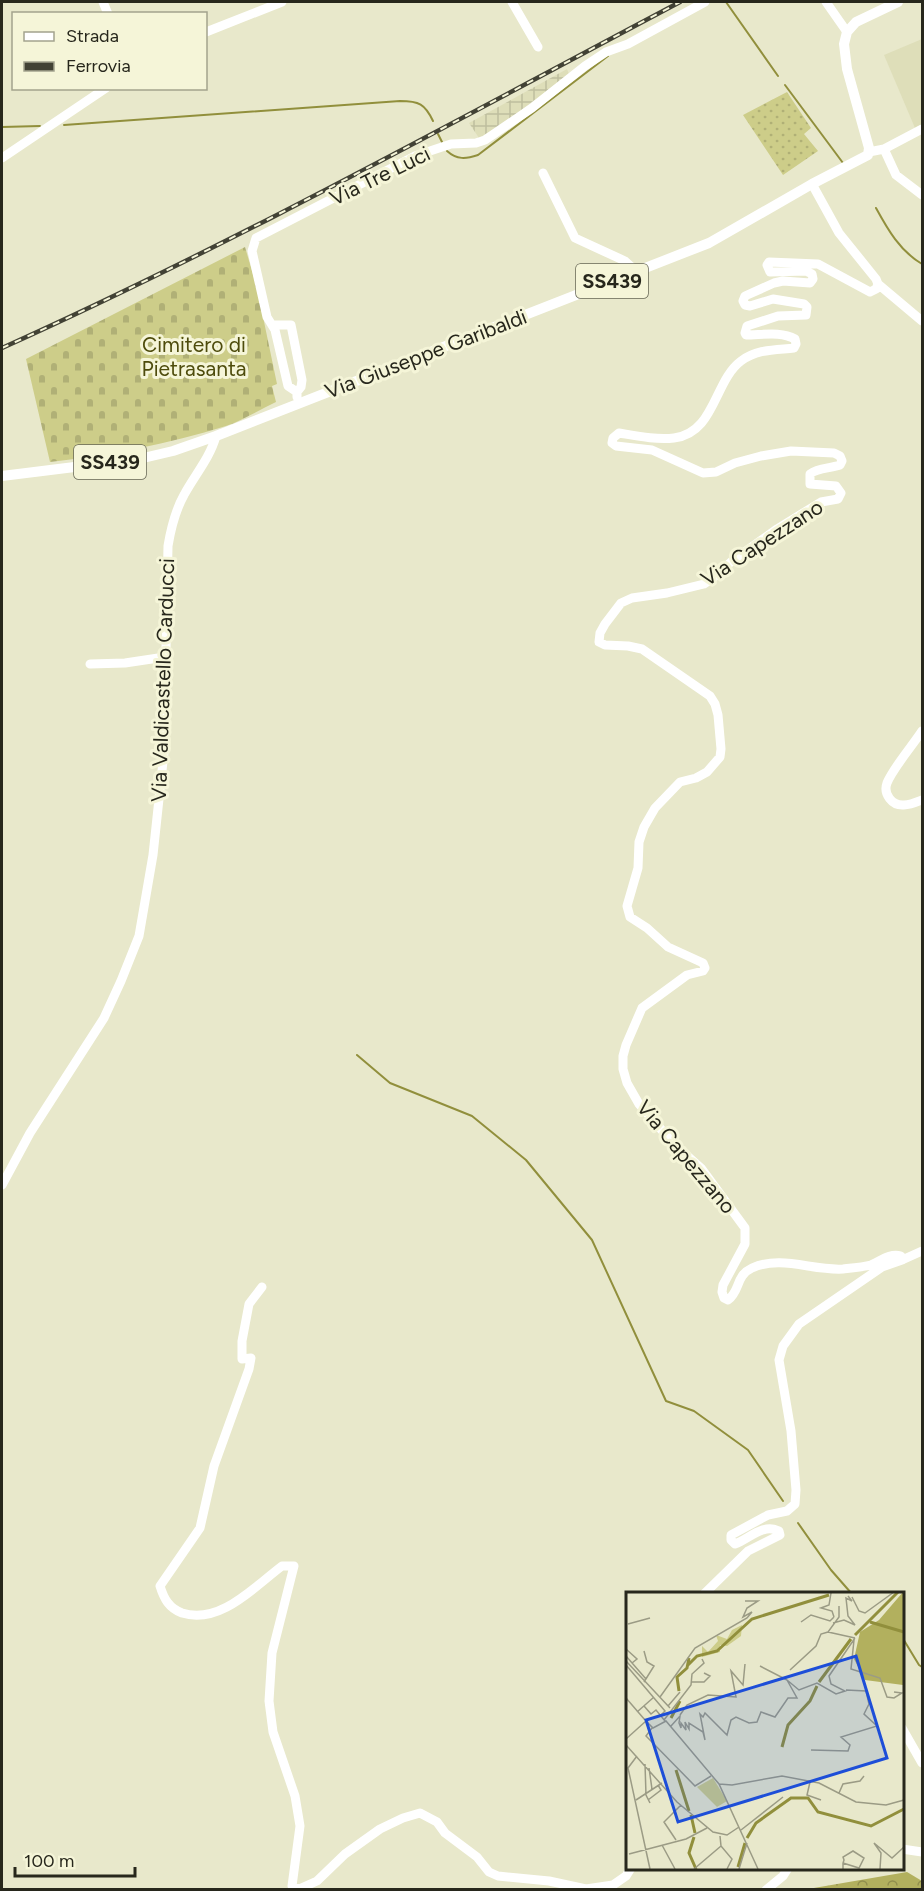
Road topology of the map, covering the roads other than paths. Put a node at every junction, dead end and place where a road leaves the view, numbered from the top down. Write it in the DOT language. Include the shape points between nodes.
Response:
graph roads {
  1 [pos="282,2"];
  2 [pos="512,2"];
  3 [pos="705,2"];
  4 [pos="826,2"];
  5 [pos="898,2"];
  6 [pos="847,32"];
  7 [pos="207,33"];
  8 [pos="538,47"];
  9 [pos="103,90"];
  10 [pos="922,129"];
  11 [pos="884,149"];
  12 [pos="869,152"];
  13 [pos="2,158"];
  14 [pos="543,172"];
  15 [pos="812,184"];
  16 [pos="922,195"];
  17 [pos="637,272"];
  18 [pos="878,284"];
  19 [pos="922,321"];
  20 [pos="272,325"];
  21 [pos="297,392"];
  22 [pos="297,406"];
  23 [pos="216,436"];
  24 [pos="2,476"];
  25 [pos="165,657"];
  26 [pos="90,664"];
  27 [pos="922,731"];
  28 [pos="922,800"];
  29 [pos="2,1185"];
  30 [pos="922,1251"];
  31 [pos="902,1260"];
  32 [pos="262,1287"];
  33 [pos="706,1592"];
  34 [pos="903,1730"];
  35 [pos="922,1763"];
  36 [pos="903,1849"];
  37 [pos="922,1852"];
  38 [pos="630,1870"];
  39 [pos="787,1870"];
  40 [pos="766,1890"];
  1 -- 7 [label="street"];
  2 -- 8 [label="street"];
  3 -- 20 [label="street, Via Tre Luci" via="606,52 485,140 451,144 415,156 256,238 252,251"];
  4 -- 6 [label="street"];
  5 -- 6 [label="main road" via="856,22"];
  6 -- 12 [label="main road" via="844,57"];
  9 -- 13 [label="street"];
  10 -- 11 [label="street, Via Giuseppe Garibaldi"];
  11 -- 12 [label="street, Via Giuseppe Garibaldi"];
  11 -- 16 [label="street" via="896,175"];
  12 -- 15 [label="main road, Via Giuseppe Garibaldi / SS439" via="865,158"];
  14 -- 17 [label="street" via="575,238 626,261"];
  15 -- 17 [label="main road, Via Giuseppe Garibaldi / SS439" via="709,243"];
  15 -- 18 [label="street" via="839,233"];
  17 -- 22 [label="main road, Via Giuseppe Garibaldi / SS439"];
  18 -- 19 [label="street"];
  18 -- 31 [label="street, Via Capezzano" via="870,292 818,264 769,262 770,272 806,271 813,279 810,283 774,283 745,296 745,305 772,299 804,304 808,311 806,315 778,316 752,324 744,333 791,337 795,339 794,348 769,349 740,361 705,417 686,435 656,438 619,433 613,438 616,446 652,450 703,473 781,453 834,453 840,456 840,465 816,470 810,474 810,484 836,486 841,493 838,499 821,502 777,529 705,584 621,603 605,624 599,642 642,650 710,696 718,715 720,757 707,772 680,782 655,808 639,840 638,868 627,906 630,917 674,951 703,963 705,968 687,975 642,1008 623,1056 623,1069 639,1104 701,1168 745,1228 745,1244 723,1286 724,1298 732,1297 739,1278 756,1267 785,1263 842,1269 897,1255"];
  20 -- 21 [label="street, Via Tre Luci" via="288,386"];
  20 -- 21 [label="street, Via Tre Luci" via="291,325 302,380"];
  21 -- 22 [label="street, Via Tre Luci"];
  22 -- 23 [label="main road, Via Giuseppe Garibaldi / SS439"];
  23 -- 24 [label="main road, SS439" via="139,459"];
  23 -- 25 [label="street, Via Valdicastello Carducci" via="183,497 171,529 166,564"];
  25 -- 26 [label="street"];
  25 -- 29 [label="street, Via Valdicastello Carducci" via="160,800 139,936 104,1018 30,1133"];
  27 -- 28 [label="street" via="886,789 898,805"];
  30 -- 31 [label="street"];
  31 -- 33 [label="street" via="882,1268 807,1318 786,1340 778,1360 790,1431 795,1504 788,1512 768,1515 731,1535 735,1544 765,1529 774,1528 780,1535 748,1551"];
  32 -- 38 [label="street" via="249,1304 242,1359 251,1358 249,1369 214,1466 200,1528 160,1586 164,1599 175,1611 206,1616 224,1610 282,1566 294,1566 272,1653 269,1701 273,1732 300,1826 292,1886 299,1889 317,1881 380,1829 420,1813 437,1822 498,1876 586,1889 613,1886"];
  34 -- 35 [label="street"];
  36 -- 37 [label="street"];
  39 -- 40 [label="street"];
}
